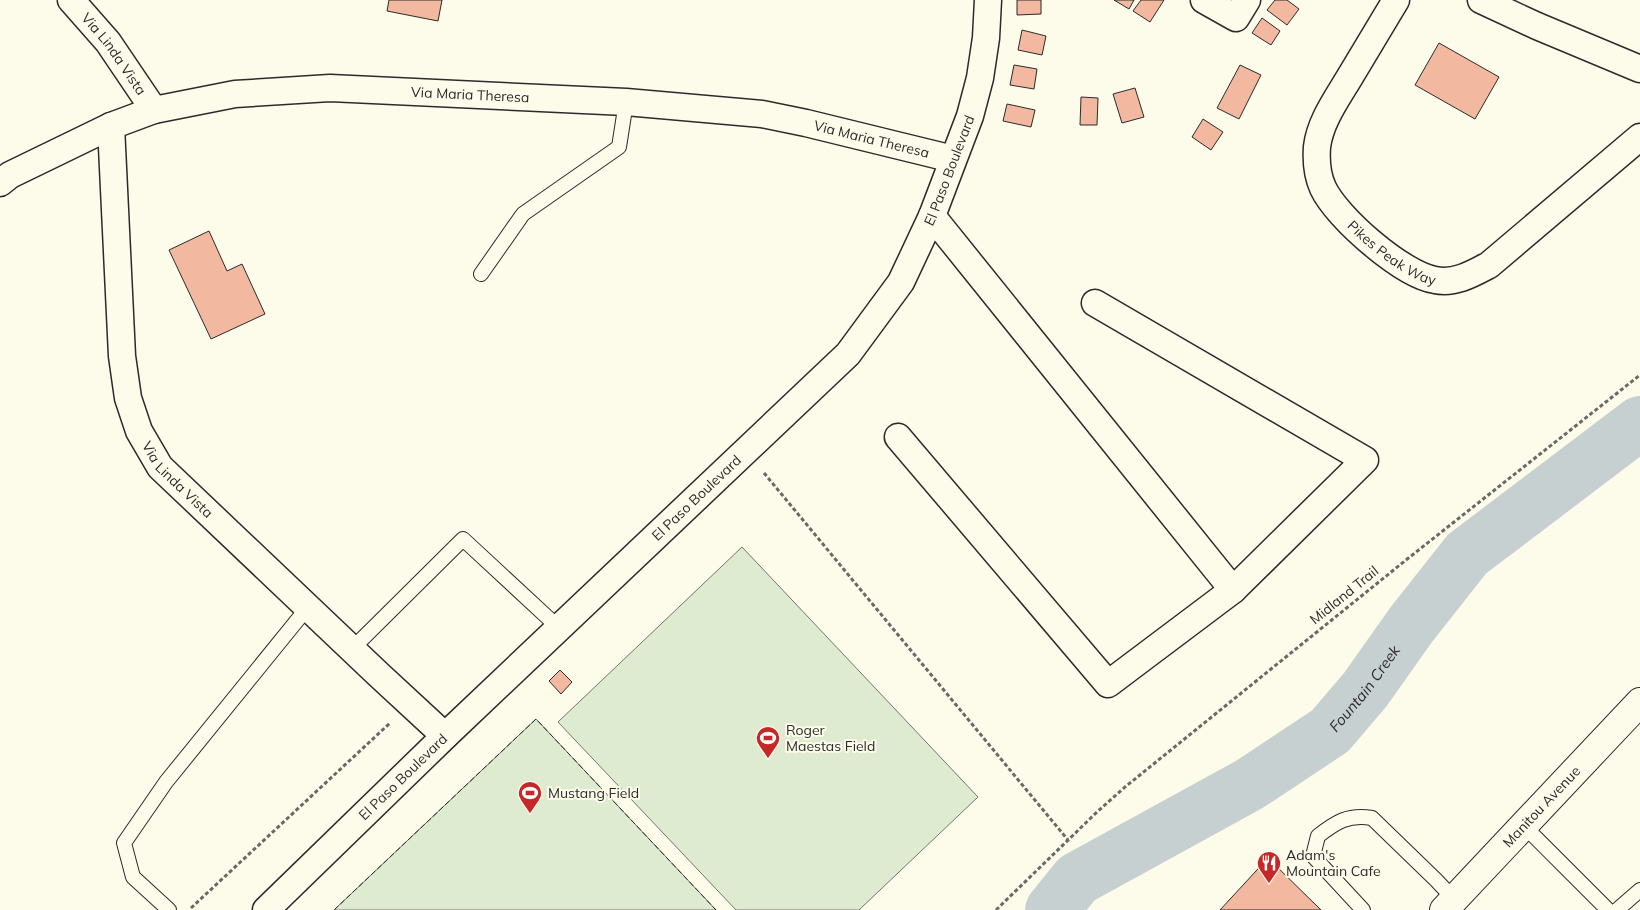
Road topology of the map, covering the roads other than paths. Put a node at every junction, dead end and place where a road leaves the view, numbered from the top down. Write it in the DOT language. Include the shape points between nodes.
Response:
graph roads {
  1 [pos="72,0"];
  2 [pos="988,0"];
  3 [pos="1204,0"];
  4 [pos="1247,0"];
  5 [pos="1396,0"];
  6 [pos="1482,0"];
  7 [pos="1640,69"];
  8 [pos="626,102"];
  9 [pos="154,110"];
  10 [pos="111,126"];
  11 [pos="1640,137"];
  12 [pos="953,159"];
  13 [pos="0,183"];
  14 [pos="932,216"];
  15 [pos="481,274"];
  16 [pos="1095,303"];
  17 [pos="898,437"];
  18 [pos="1233,590"];
  19 [pos="308,607"];
  20 [pos="559,628"];
  21 [pos="352,649"];
  22 [pos="1640,702"];
  23 [pos="445,736"];
  24 [pos="1524,826"];
  25 [pos="1640,890"];
  26 [pos="1449,905"];
  27 [pos="170,910"];
  28 [pos="266,910"];
  29 [pos="1363,910"];
  30 [pos="1608,910"];
  31 [pos="1617,910"];
  1 -- 9 [label="street, Via Linda Vista" via="108,42"];
  2 -- 12 [label="street, El Paso Boulevard" via="980,78 970,116"];
  3 -- 4 [label="street" via="1236,18"];
  5 -- 11 [label="street, Pikes Peak Way" via="1331,109 1317,145 1317,159 1320,180 1330,201 1359,231 1408,270 1436,281 1452,281 1489,265"];
  6 -- 7 [label="street"];
  8 -- 9 [label="street, Via Maria Theresa" via="330,88 235,94"];
  8 -- 12 [label="street, Via Maria Theresa" via="762,114"];
  8 -- 15 [label="lane" via="619,147 523,214"];
  9 -- 10 [label="street, Via Maria Theresa"];
  10 -- 13 [label="street, Via Maria Theresa" via="10,175"];
  10 -- 19 [label="street, Via Linda Vista" via="122,356 128,398 139,431 160,467"];
  12 -- 14 [label="street, El Paso Boulevard"];
  14 -- 18 [label="street"];
  14 -- 20 [label="street, El Paso Boulevard" via="901,282 848,354"];
  16 -- 18 [label="street" via="1365,460"];
  17 -- 18 [label="street" via="1108,684"];
  19 -- 21 [label="street, Via Linda Vista"];
  19 -- 27 [label="lane" via="166,782 124,843 132,877"];
  20 -- 21 [label="lane" via="464,539"];
  20 -- 23 [label="street, El Paso Boulevard"];
  21 -- 23 [label="street, Via Linda Vista"];
  22 -- 24 [label="main road, Manitou Avenue"];
  23 -- 28 [label="street, El Paso Boulevard"];
  24 -- 26 [label="main road, Manitou Avenue"];
  24 -- 30 [label="lane"];
  25 -- 31 [label="lane"];
  26 -- 29 [label="lane" via="1436,880 1372,818 1357,816 1334,824 1318,836 1313,856"];
}
